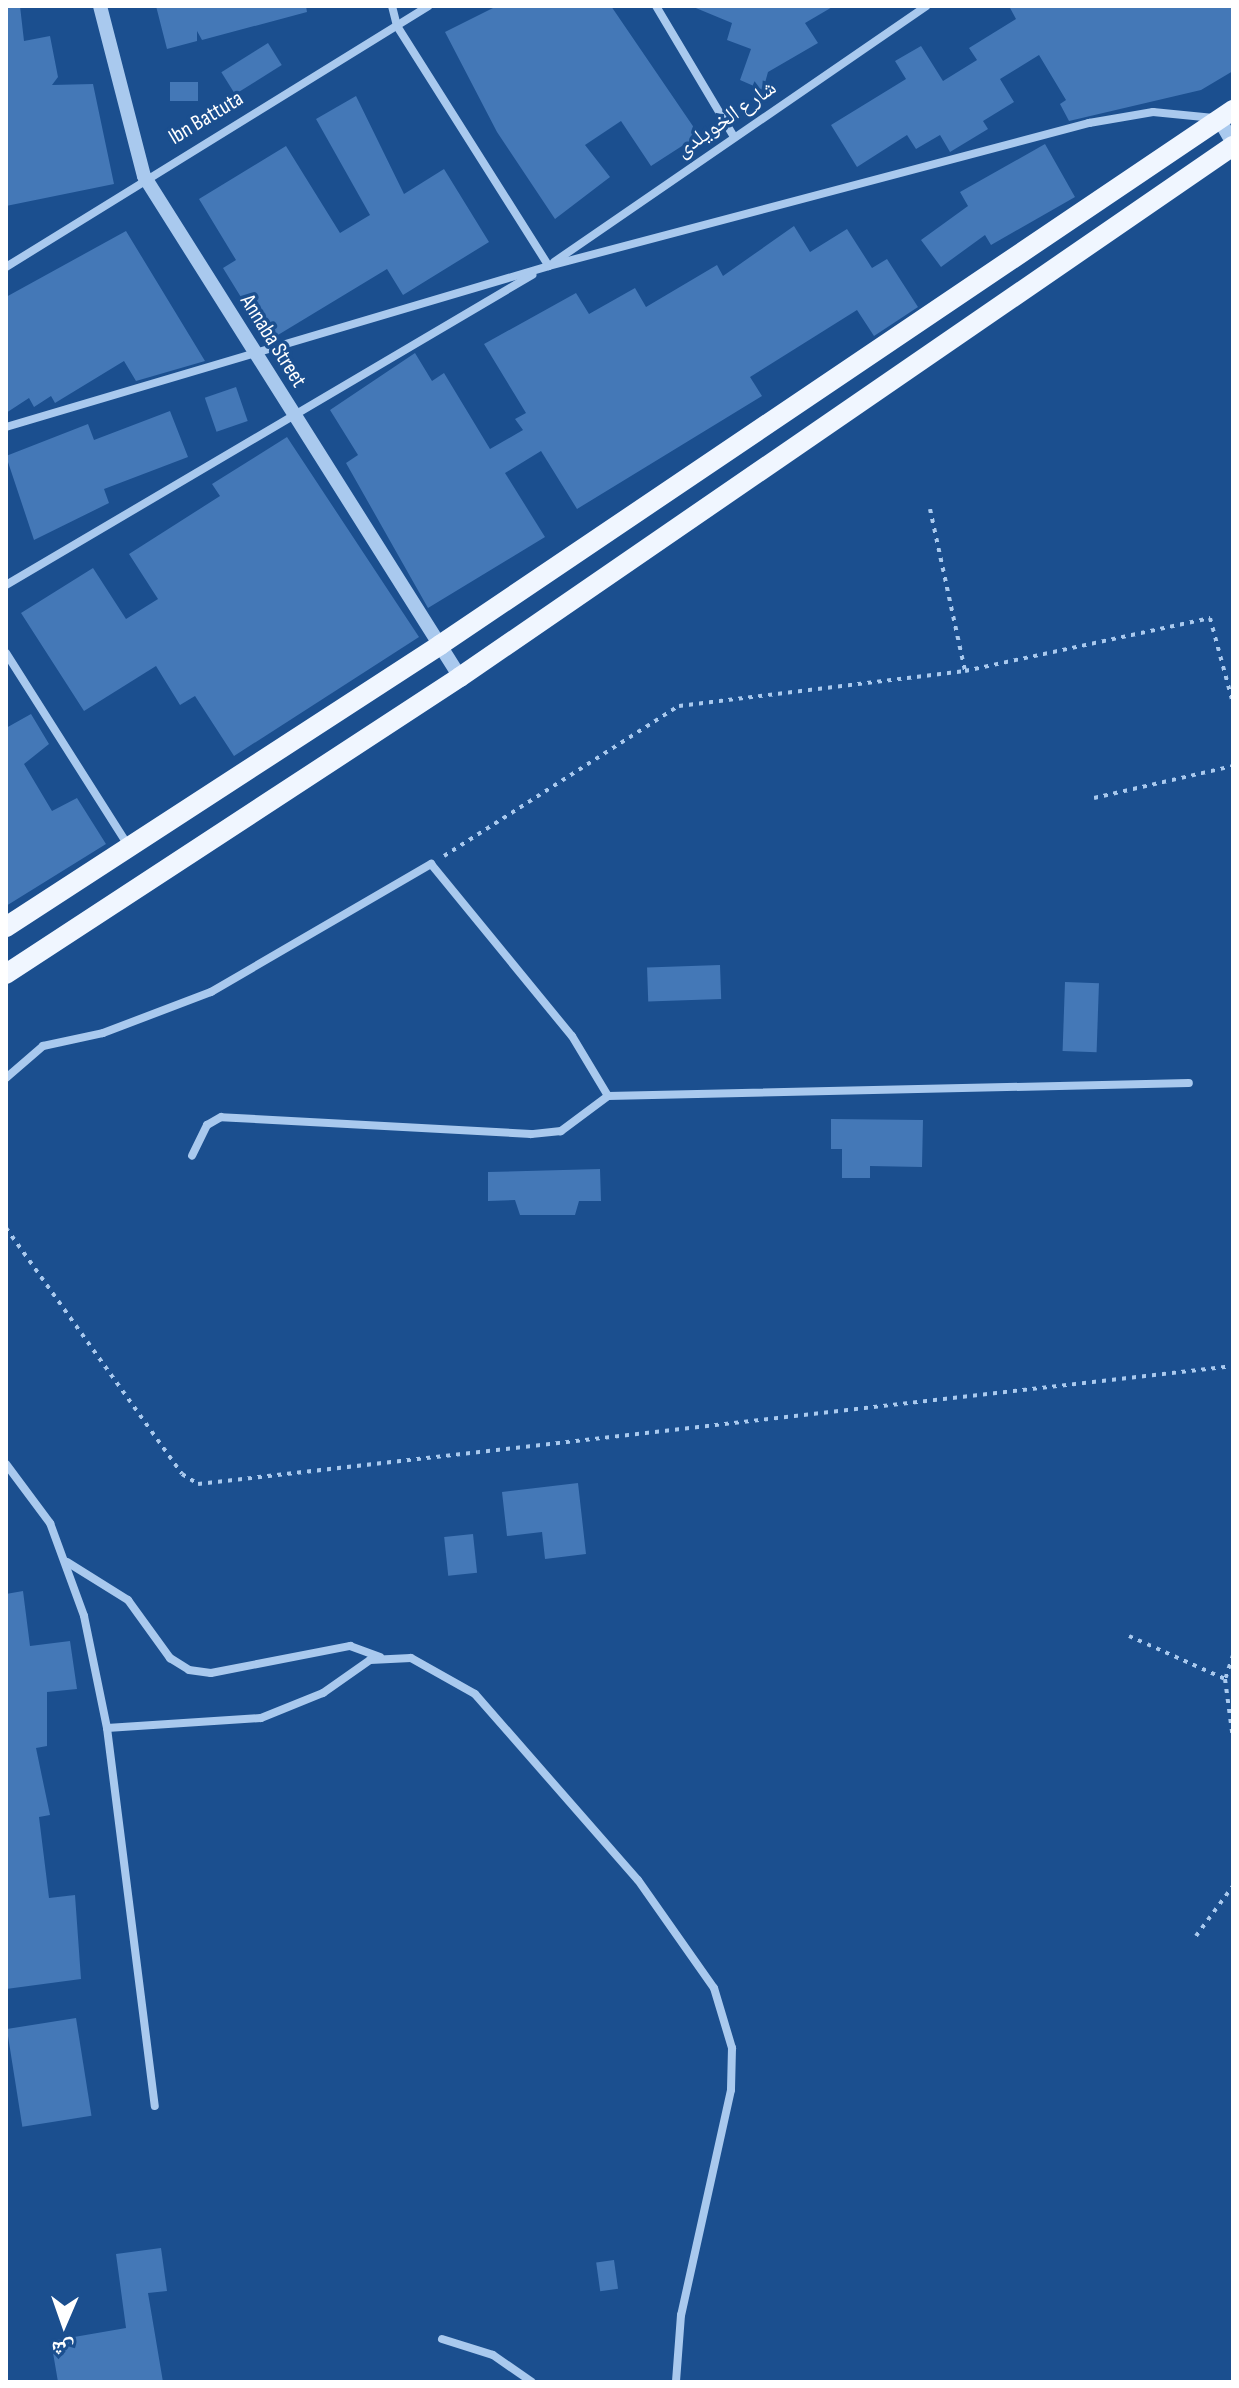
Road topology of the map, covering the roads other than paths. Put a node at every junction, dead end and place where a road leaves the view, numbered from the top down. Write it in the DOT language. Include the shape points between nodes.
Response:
graph roads {
  1 [pos="100,6"];
  2 [pos="392,6"];
  3 [pos="428,6"];
  4 [pos="656,6"];
  5 [pos="926,6"];
  6 [pos="397,26"];
  7 [pos="1226,114"];
  8 [pos="733,135"];
  9 [pos="1233,144"];
  10 [pos="144,176"];
  11 [pos="549,266"];
  12 [pos="6,267"];
  13 [pos="258,357"];
  14 [pos="292,411"];
  15 [pos="6,427"];
  16 [pos="6,585"];
  17 [pos="440,645"];
  18 [pos="6,653"];
  19 [pos="460,677"];
  20 [pos="129,845"];
  21 [pos="6,927"];
  22 [pos="6,974"];
  23 [pos="6,1078"];
  24 [pos="1189,1083"];
  25 [pos="608,1096"];
  26 [pos="192,1156"];
  27 [pos="6,1464"];
  28 [pos="66,1562"];
  29 [pos="380,1657"];
  30 [pos="107,1728"];
  31 [pos="155,2106"];
  32 [pos="442,2339"];
  33 [pos="532,2382"];
  34 [pos="676,2382"];
  1 -- 10 [label="street, Annaba Street"];
  2 -- 6 [label="street"];
  3 -- 6 [label="street, Ibn Battuta"];
  4 -- 8 [label="street"];
  5 -- 8 [label="street, شارع الخويلدى"];
  6 -- 10 [label="street, Ibn Battuta"];
  6 -- 11 [label="street"];
  7 -- 9 [label="street"];
  7 -- 11 [label="street" via="1153,112 1089,123"];
  7 -- 17 [label="main road"];
  8 -- 11 [label="street, شارع الخويلدى"];
  9 -- 19 [label="main road"];
  10 -- 12 [label="street, Ibn Battuta"];
  10 -- 13 [label="street, Annaba Street"];
  11 -- 13 [label="street"];
  11 -- 14 [label="street"];
  13 -- 14 [label="street, Annaba Street"];
  13 -- 15 [label="street"];
  14 -- 16 [label="street"];
  14 -- 17 [label="street, Annaba Street"];
  17 -- 19 [label="street, Annaba Street"];
  17 -- 20 [label="main road"];
  18 -- 20 [label="street"];
  19 -- 22 [label="main road"];
  20 -- 21 [label="main road"];
  23 -- 25 [label="street" via="43,1046 103,1033 211,992 431,864 572,1036"];
  24 -- 25 [label="street"];
  25 -- 26 [label="street" via="561,1131 531,1134 221,1117 207,1125"];
  27 -- 28 [label="street" via="50,1523"];
  28 -- 29 [label="street" via="128,1600 170,1658 189,1670 211,1673 350,1646"];
  28 -- 30 [label="street"];
  29 -- 30 [label="street" via="323,1693 261,1718"];
  29 -- 34 [label="street" via="428,1664 489,1707 638,1880 723,2007 731,2090 705,2186"];
  30 -- 31 [label="street"];
  32 -- 33 [label="street" via="493,2355"];
}
